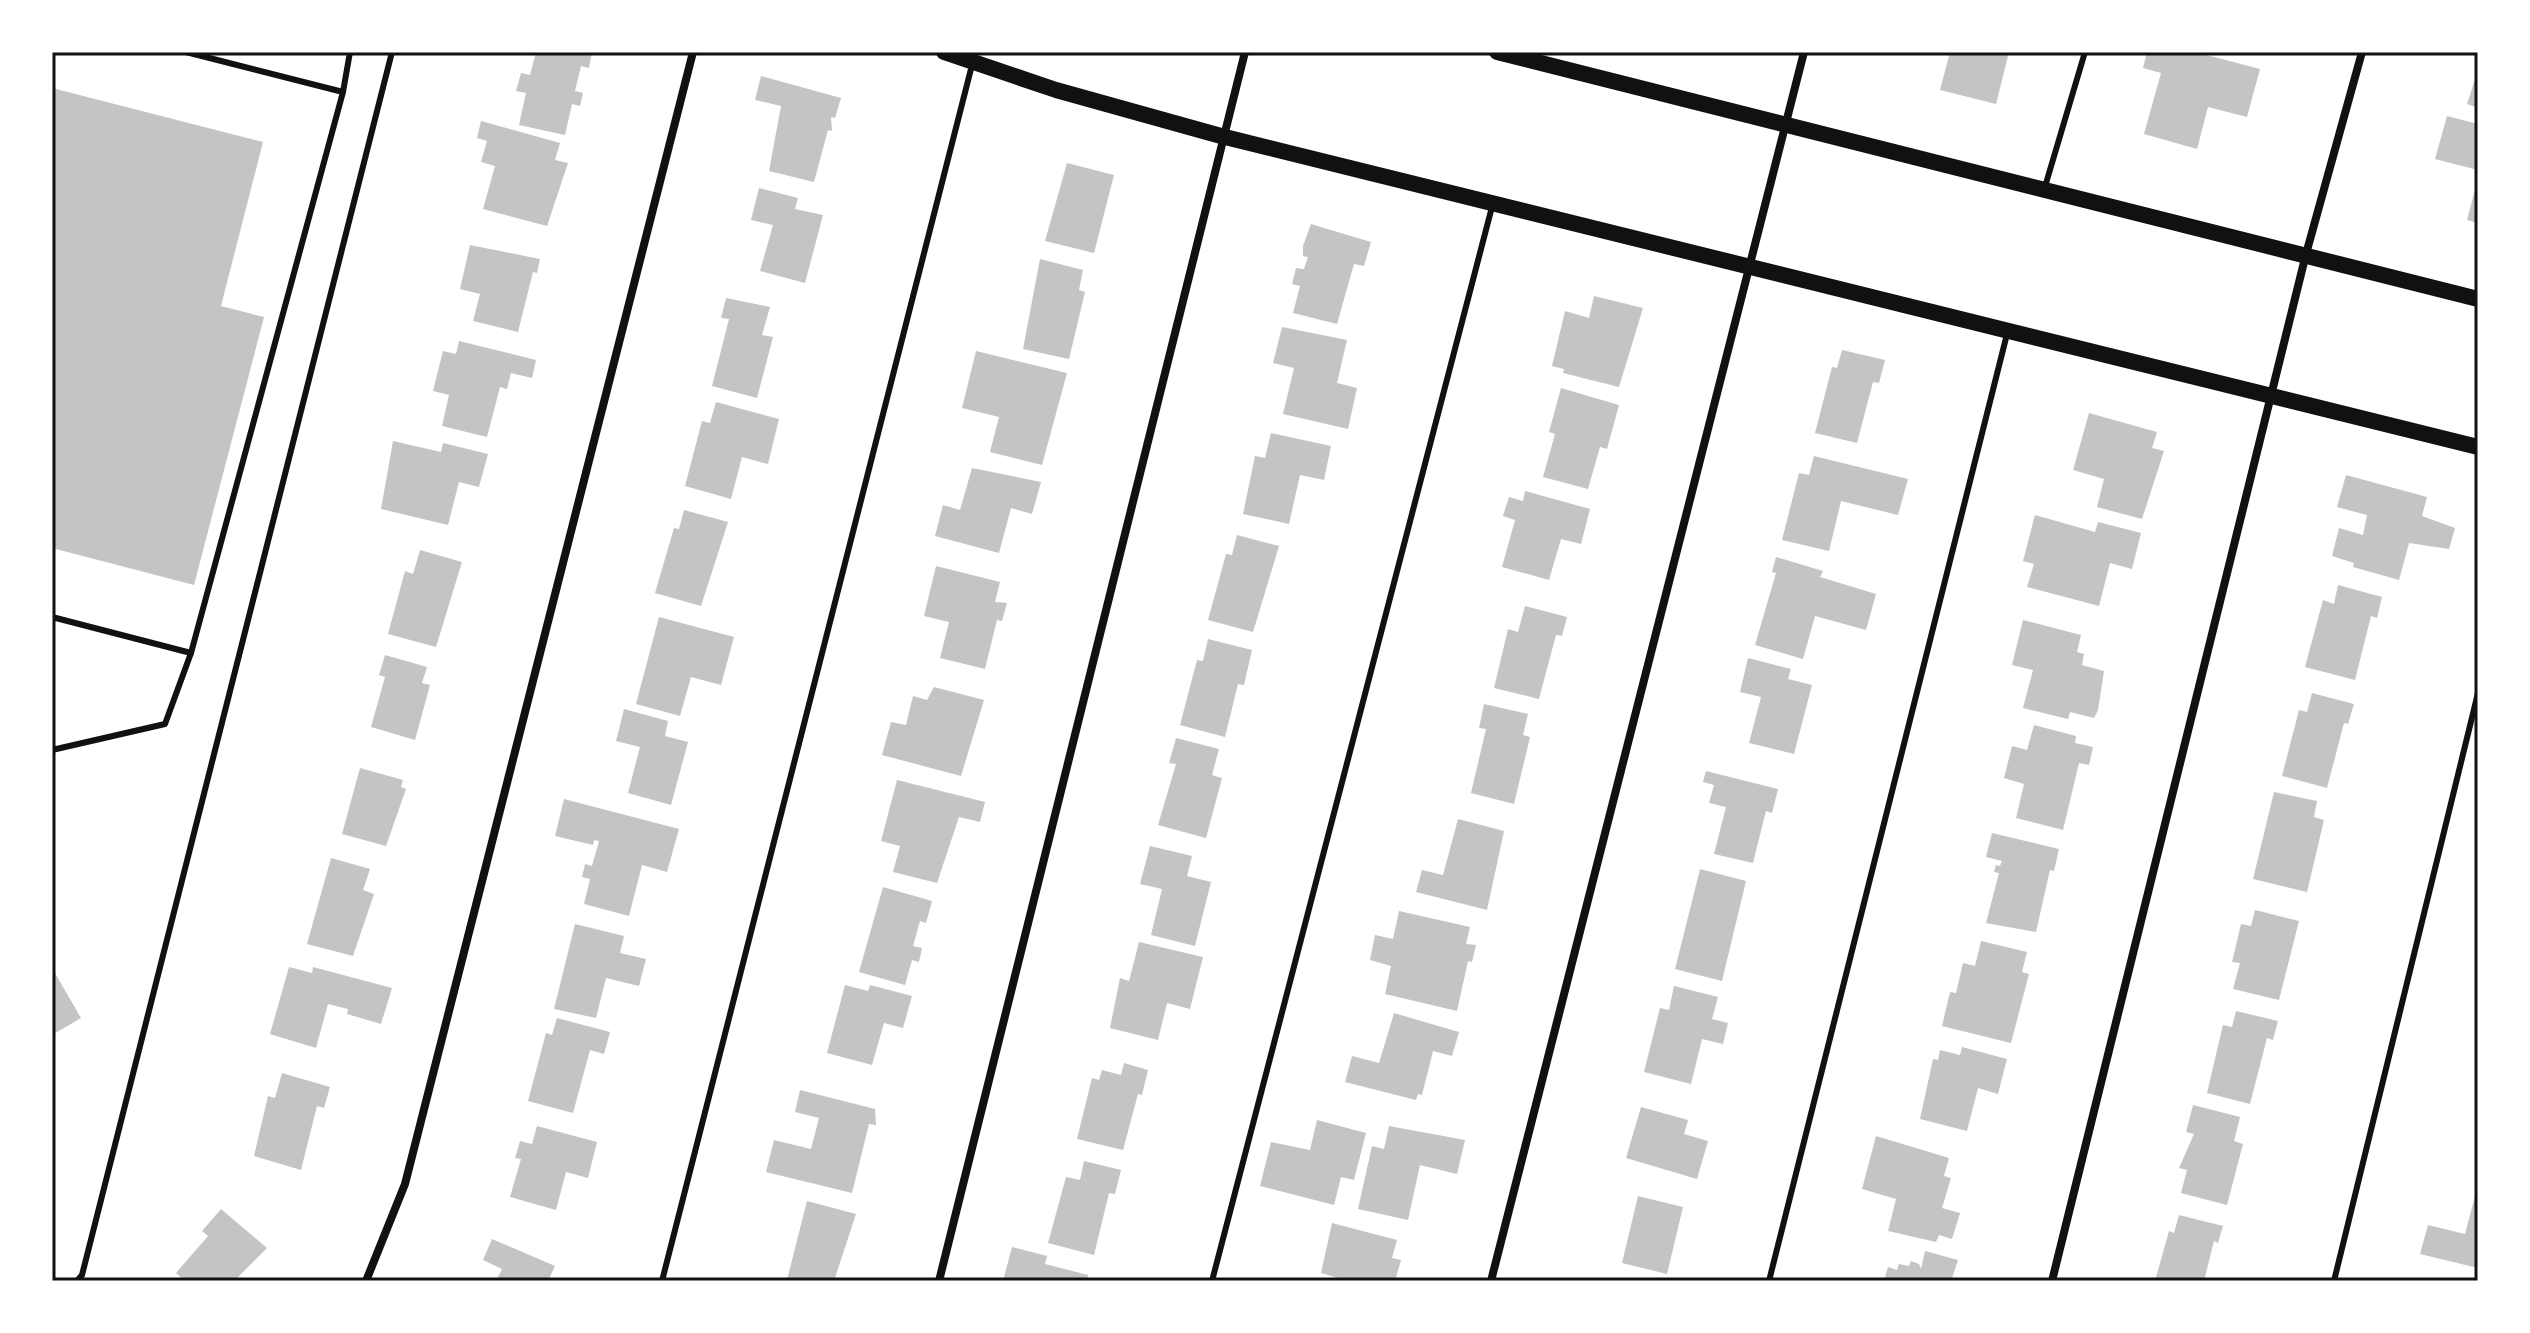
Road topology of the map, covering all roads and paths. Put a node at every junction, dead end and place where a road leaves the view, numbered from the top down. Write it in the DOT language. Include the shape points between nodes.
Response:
graph roads {
  1 [pos="186,52"];
  2 [pos="350,52"];
  3 [pos="392,52"];
  4 [pos="693,52"];
  5 [pos="944,52"];
  6 [pos="1245,52"];
  7 [pos="1497,52"];
  8 [pos="1804,52"];
  9 [pos="2085,52"];
  10 [pos="2362,52"];
  11 [pos="1532,56"];
  12 [pos="973,62"];
  13 [pos="343,92"];
  14 [pos="1784,125"];
  15 [pos="1221,136"];
  16 [pos="2044,190"];
  17 [pos="1493,203"];
  18 [pos="2306,254"];
  19 [pos="1747,267"];
  20 [pos="2478,299"];
  21 [pos="2007,332"];
  22 [pos="2271,396"];
  23 [pos="2478,447"];
  24 [pos="52,617"];
  25 [pos="191,653"];
  26 [pos="2478,693"];
  27 [pos="52,750"];
  28 [pos="77,1281"];
  29 [pos="366,1281"];
  30 [pos="662,1281"];
  31 [pos="939,1281"];
  32 [pos="1212,1281"];
  33 [pos="1491,1281"];
  34 [pos="1769,1281"];
  35 [pos="2052,1281"];
  36 [pos="2334,1281"];
  1 -- 13 [label="lane"];
  2 -- 13 [label="lane"];
  3 -- 28 [label="lane"];
  4 -- 29 [label="street" via="405,1184"];
  5 -- 12 [label="main road"];
  6 -- 15 [label="street"];
  7 -- 11 [label="main road"];
  8 -- 14 [label="street"];
  9 -- 16 [label="lane"];
  10 -- 18 [label="street"];
  11 -- 14 [label="main road"];
  12 -- 15 [label="main road"];
  12 -- 30 [label="lane"];
  13 -- 25 [label="lane"];
  14 -- 16 [label="main road"];
  14 -- 19 [label="street"];
  15 -- 17 [label="main road"];
  15 -- 31 [label="street"];
  16 -- 18 [label="main road"];
  17 -- 19 [label="main road"];
  17 -- 32 [label="lane"];
  18 -- 20 [label="main road"];
  18 -- 22 [label="street"];
  19 -- 21 [label="main road"];
  19 -- 33 [label="street"];
  21 -- 22 [label="main road"];
  21 -- 34 [label="lane"];
  22 -- 23 [label="main road"];
  22 -- 35 [label="street"];
  24 -- 25 [label="lane"];
  25 -- 27 [label="lane" via="165,724"];
  26 -- 36 [label="lane"];
}
